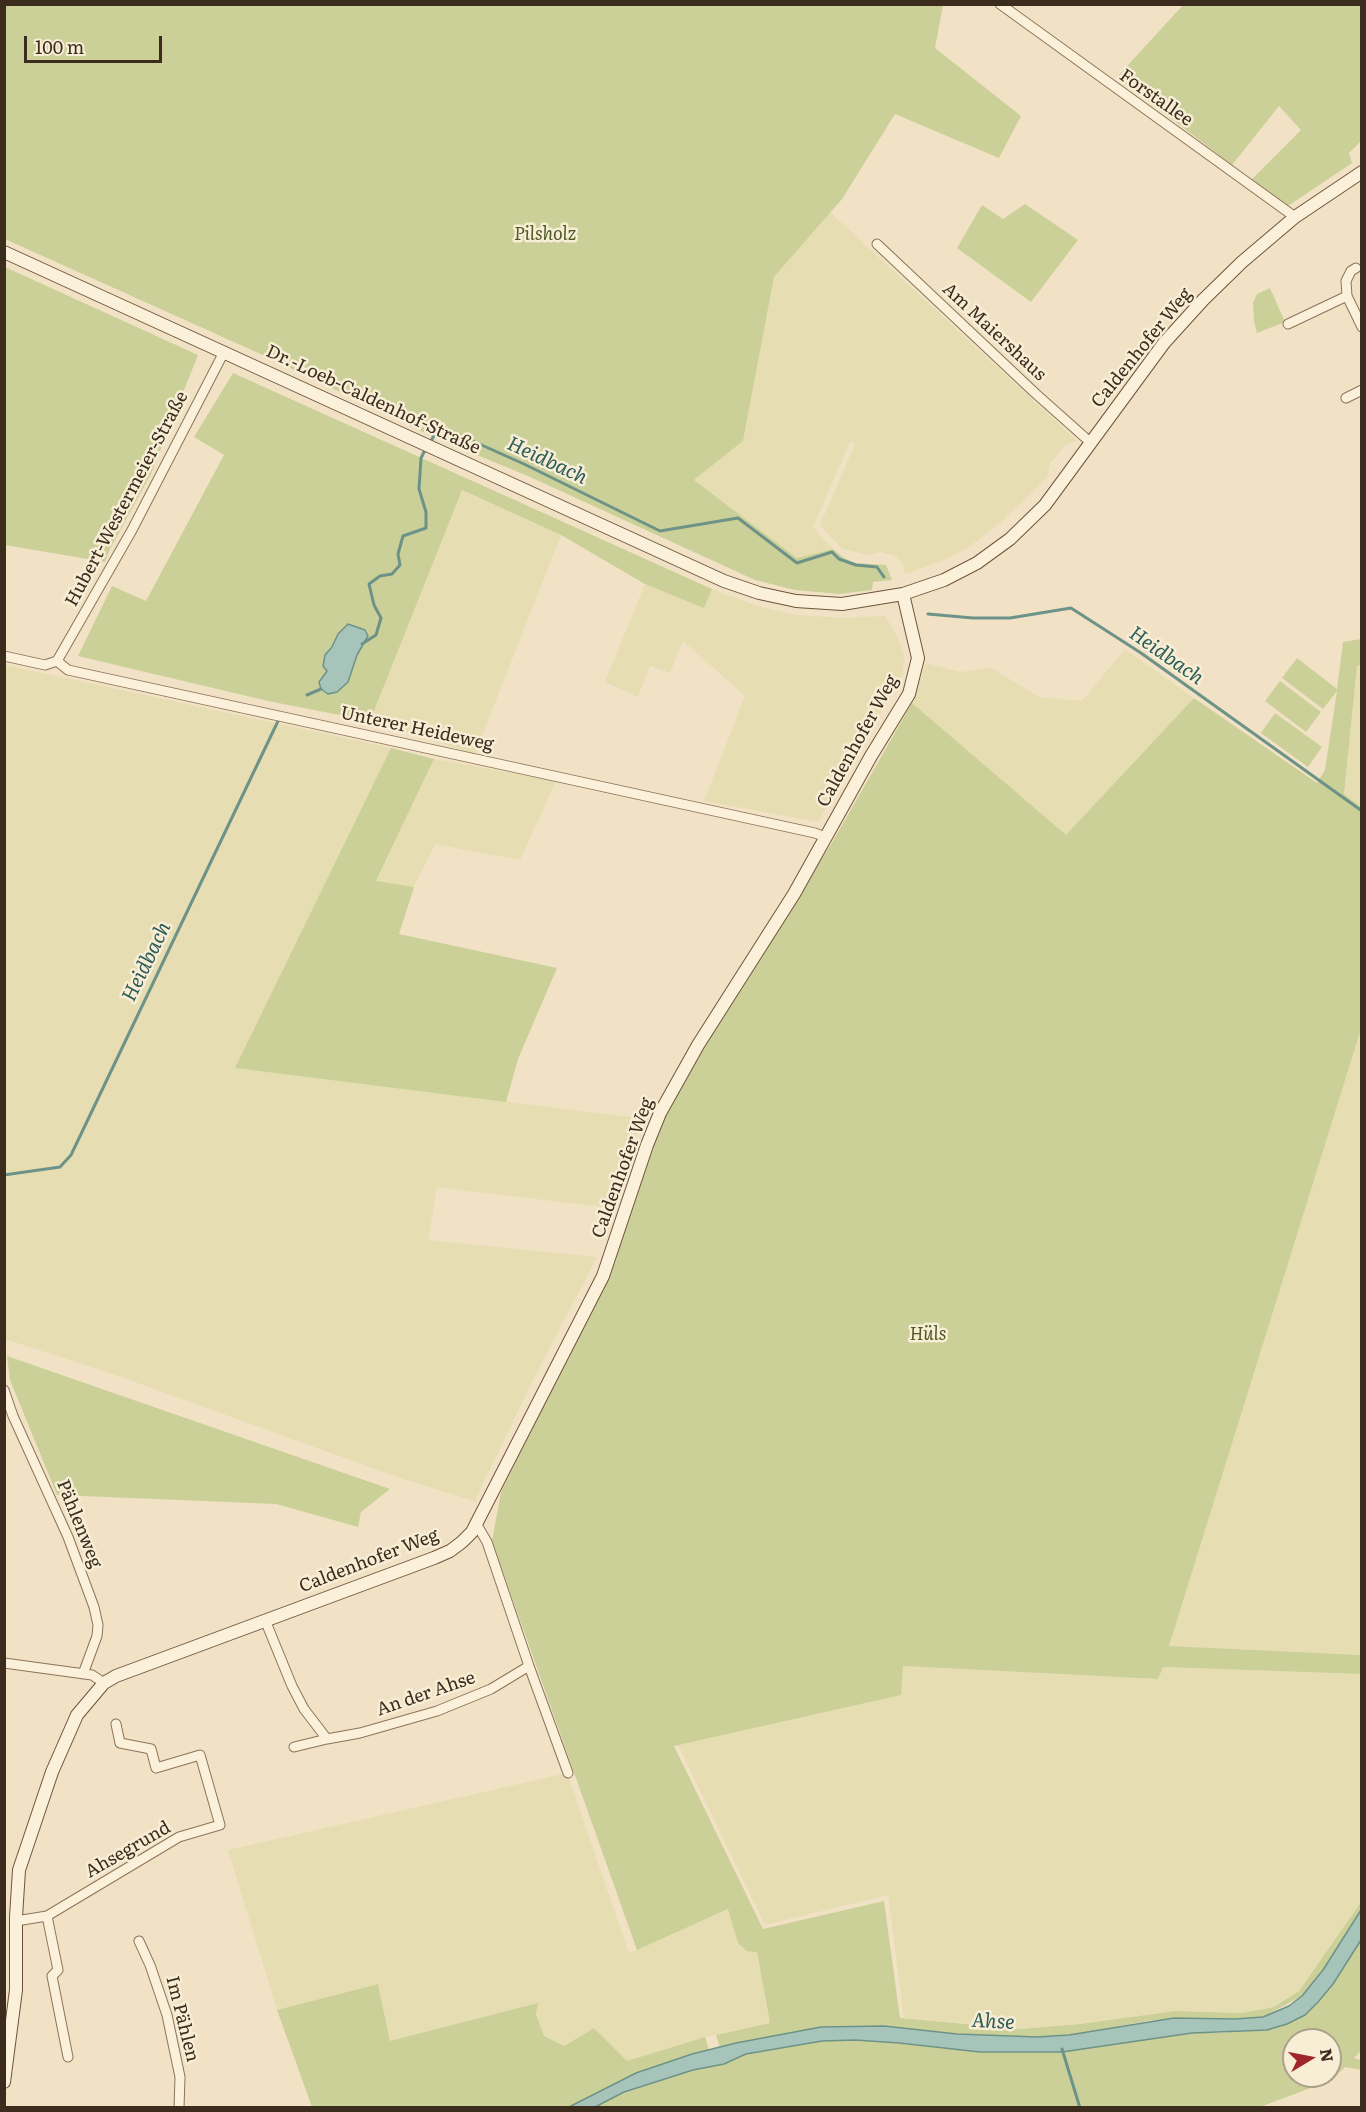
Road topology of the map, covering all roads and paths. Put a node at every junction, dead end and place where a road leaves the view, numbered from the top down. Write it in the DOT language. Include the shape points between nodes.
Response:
graph roads {
  1 [pos="1000,4"];
  2 [pos="1362,172"];
  3 [pos="1294,217"];
  4 [pos="877,244"];
  5 [pos="4,252"];
  6 [pos="1356,268"];
  7 [pos="1347,296"];
  8 [pos="1288,324"];
  9 [pos="1362,327"];
  10 [pos="224,352"];
  11 [pos="1362,390"];
  12 [pos="1346,398"];
  13 [pos="1090,442"];
  14 [pos="903,594"];
  15 [pos="4,656"];
  16 [pos="57,661"];
  17 [pos="825,837"];
  18 [pos="4,1389"];
  19 [pos="477,1525"];
  20 [pos="265,1620"];
  21 [pos="4,1663"];
  22 [pos="529,1666"];
  23 [pos="83,1674"];
  24 [pos="104,1683"];
  25 [pos="116,1724"];
  26 [pos="327,1739"];
  27 [pos="294,1747"];
  28 [pos="568,1773"];
  29 [pos="47,1916"];
  30 [pos="16,1921"];
  31 [pos="140,1941"];
  32 [pos="68,2057"];
  33 [pos="4,2082"];
  34 [pos="178,2108"];
  1 -- 3 [label="street, Forstallee"];
  2 -- 3 [label="main road, Caldenhofer Weg"];
  3 -- 13 [label="main road, Caldenhofer Weg" via="1242,262 1164,343"];
  4 -- 13 [label="street, Am Maiershaus"];
  5 -- 10 [label="main road, Dr.-Loeb-Caldenhof-Straße"];
  6 -- 7 [label="street" via="1346,281"];
  7 -- 8 [label="street"];
  7 -- 9 [label="street"];
  10 -- 14 [label="main road, Dr.-Loeb-Caldenhof-Straße" via="724,581 796,601 842,604"];
  10 -- 16 [label="street, Hubert-Westermeier-Straße" via="132,531"];
  11 -- 12 [label="street"];
  13 -- 14 [label="main road, Caldenhofer Weg" via="1045,505 1011,539 961,572"];
  14 -- 17 [label="main road, Caldenhofer Weg" via="918,658 913,683"];
  15 -- 16 [label="street, Unterer Heideweg" via="45,665"];
  16 -- 17 [label="street, Unterer Heideweg" via="68,670"];
  17 -- 19 [label="main road, Caldenhofer Weg" via="660,1113 603,1276"];
  18 -- 23 [label="street, Pählenweg" via="94,1607 97,1636"];
  19 -- 20 [label="main road, Caldenhofer Weg" via="450,1551"];
  19 -- 22 [label="street" via="487,1542"];
  20 -- 24 [label="main road, Caldenhofer Weg"];
  20 -- 26 [label="street" via="292,1686"];
  21 -- 23 [label="street"];
  22 -- 26 [label="street, An der Ahse" via="491,1689 437,1711"];
  22 -- 28 [label="street"];
  23 -- 24 [label="street"];
  24 -- 30 [label="main road, Caldenhofer Weg" via="77,1715 52,1772 19,1870"];
  25 -- 29 [label="street, Ahsegrund" via="120,1743 151,1749 156,1768 200,1755 220,1825 179,1837"];
  26 -- 27 [label="street, An der Ahse"];
  29 -- 30 [label="street, Ahsegrund"];
  29 -- 32 [label="street" via="58,1970 52,1976"];
  30 -- 33 [label="main road, Caldenhofer Weg" via="16,1990"];
  31 -- 34 [label="street, Im Pählen" via="167,2015 180,2077"];
}
